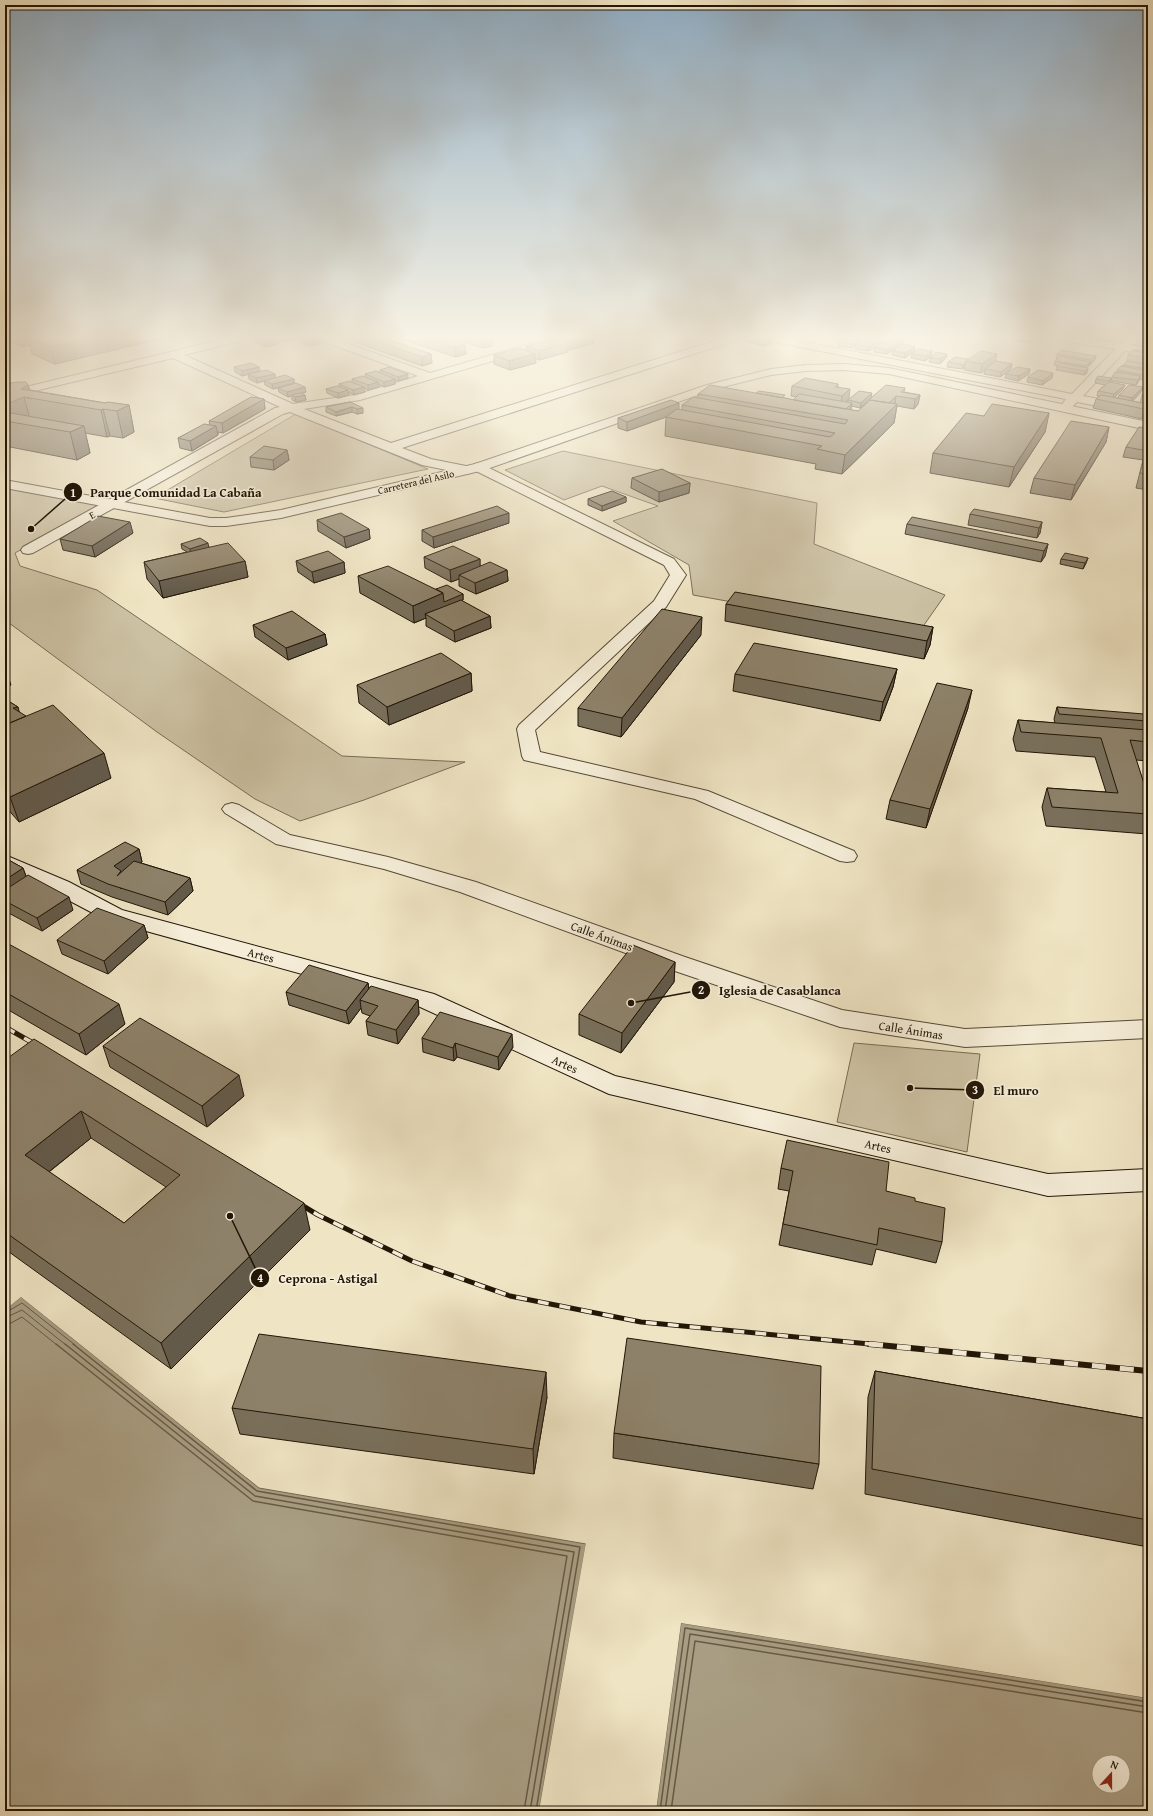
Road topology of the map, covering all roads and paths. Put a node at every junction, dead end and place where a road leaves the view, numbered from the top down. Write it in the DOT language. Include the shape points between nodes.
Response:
graph roads {
  1 [pos="258,423"];
  2 [pos="329,423"];
  3 [pos="467,423"];
  4 [pos="607,423"];
  5 [pos="1134,423"];
  6 [pos="1148,426"];
  7 [pos="391,447"];
  8 [pos="472,469"];
  9 [pos="5,484"];
  10 [pos="114,503"];
  11 [pos="28,550"];
  12 [pos="232,809"];
  13 [pos="847,856"];
  14 [pos="6,861"];
  15 [pos="1148,1029"];
  16 [pos="1148,1180"];
  1 -- 10 [label="street, E"];
  2 -- 7 [label="street"];
  3 -- 7 [label="street"];
  4 -- 8 [label="street, Carretera del Asilo"];
  5 -- 6 [label="street, Carretera del Asilo"];
  7 -- 8 [label="street" via="427,462"];
  8 -- 10 [label="street, Carretera del Asilo" via="281,514 226,522 210,522"];
  8 -- 13 [label="street" via="669,562 678,575 660,604 526,729 531,756 701,795"];
  9 -- 10 [label="street, Carretera del Asilo"];
  10 -- 11 [label="street, E"];
  12 -- 15 [label="street, Calle Ánimas" via="283,840 388,864 468,887 677,963 840,1018 965,1038"];
  14 -- 16 [label="street, Artes" via="114,915 426,1000 609,1084 1048,1185"];
}
